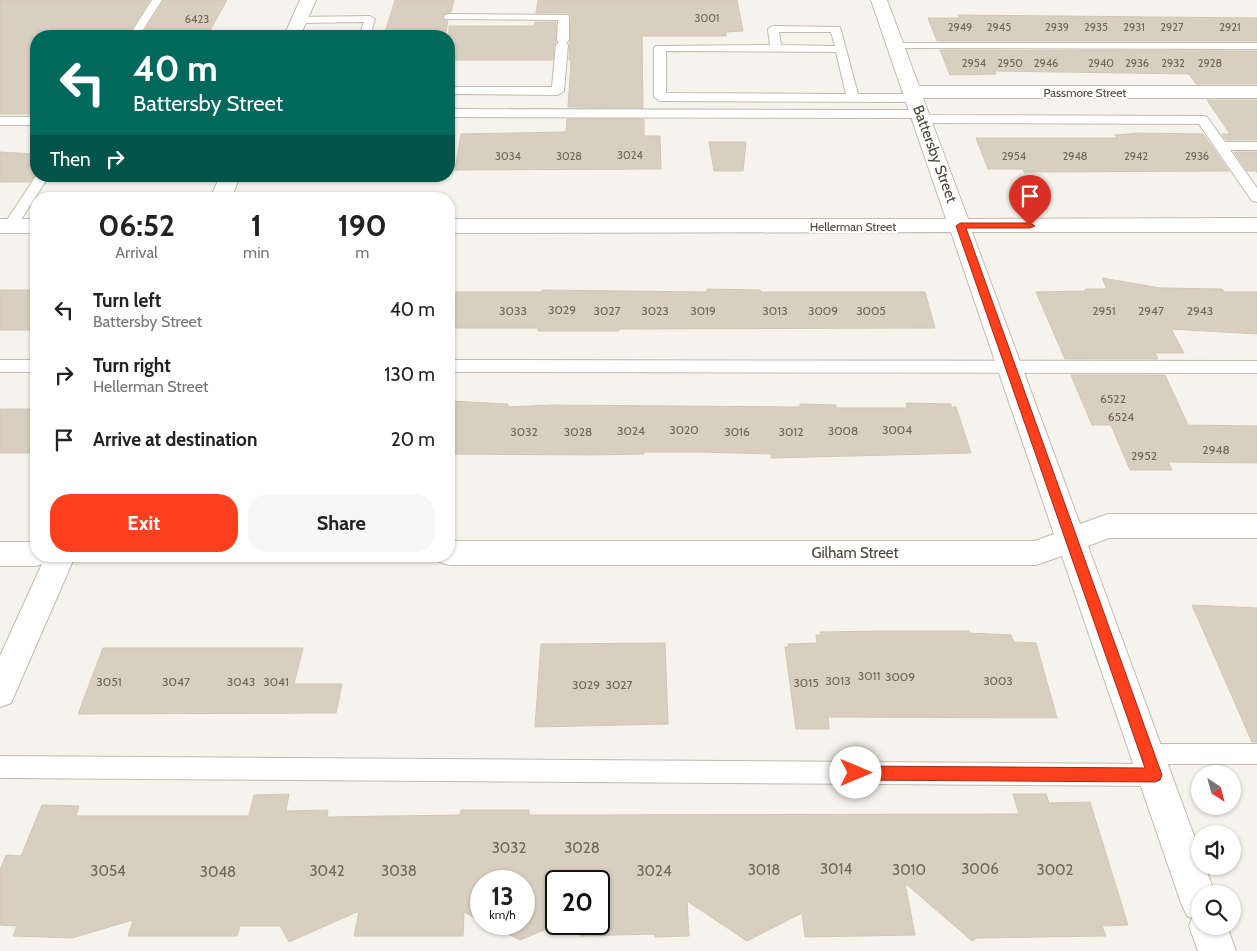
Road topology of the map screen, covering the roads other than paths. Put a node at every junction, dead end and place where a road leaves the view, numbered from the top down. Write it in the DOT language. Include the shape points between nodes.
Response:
graph roads {
  1 [pos="157,0"];
  2 [pos="308,0"];
  3 [pos="879,0"];
  4 [pos="449,17"];
  5 [pos="300,20"];
  6 [pos="138,30"];
  7 [pos="295,30"];
  8 [pos="367,30"];
  9 [pos="896,46"];
  10 [pos="1257,46"];
  11 [pos="776,49"];
  12 [pos="841,49"];
  13 [pos="455,91"];
  14 [pos="1257,92"];
  15 [pos="853,98"];
  16 [pos="918,106"];
  17 [pos="455,113"];
  18 [pos="0,121"];
  19 [pos="30,121"];
  20 [pos="1220,146"];
  21 [pos="1257,146"];
  22 [pos="38,182"];
  23 [pos="31,192"];
  24 [pos="30,193"];
  25 [pos="1257,198"];
  26 [pos="1257,225"];
  27 [pos="5,226"];
  28 [pos="30,226"];
  29 [pos="455,226"];
  30 [pos="960,226"];
  31 [pos="0,366"];
  32 [pos="30,366"];
  33 [pos="455,366"];
  34 [pos="1010,366"];
  35 [pos="1257,366"];
  36 [pos="1257,526"];
  37 [pos="1071,540"];
  38 [pos="455,553"];
  39 [pos="0,554"];
  40 [pos="30,554"];
  41 [pos="57,562"];
  42 [pos="0,692"];
  43 [pos="1257,754"];
  44 [pos="1151,765"];
  45 [pos="0,767"];
  46 [pos="1194,885"];
  47 [pos="1211,935"];
  48 [pos="1217,951"];
  1 -- 6 [label="lane"];
  2 -- 5 [label="street"];
  3 -- 9 [label="street, Battersby Street"];
  4 -- 13 [label="lane" via="564,17 558,91"];
  5 -- 7 [label="street"];
  5 -- 8 [label="lane" via="370,19"];
  9 -- 10 [label="lane"];
  9 -- 16 [label="street, Battersby Street"];
  11 -- 12 [label="lane"];
  11 -- 12 [label="lane" via="772,29 836,29"];
  11 -- 15 [label="lane" via="660,48 660,97"];
  12 -- 15 [label="lane"];
  14 -- 16 [label="street, Passmore Street"];
  15 -- 16 [label="lane"];
  16 -- 17 [label="lane"];
  16 -- 20 [label="lane" via="1203,120"];
  16 -- 30 [label="street, Battersby Street"];
  18 -- 19 [label="lane"];
  20 -- 21 [label="lane"];
  20 -- 25 [label="lane"];
  22 -- 23 [label="lane"];
  24 -- 27 [label="lane"];
  26 -- 30 [label="street, Hellerman Street"];
  27 -- 28 [label="street"];
  29 -- 30 [label="street, Hellerman Street"];
  30 -- 34 [label="street, Battersby Street"];
  31 -- 32 [label="lane"];
  33 -- 34 [label="lane"];
  34 -- 35 [label="lane"];
  34 -- 37 [label="street, Battersby Street"];
  36 -- 37 [label="street, Gilham Street" via="1108,526"];
  37 -- 38 [label="street, Gilham Street" via="1036,553"];
  37 -- 44 [label="street, Battersby Street"];
  39 -- 40 [label="street"];
  41 -- 42 [label="street"];
  43 -- 44 [label="lane"];
  44 -- 45 [label="lane"];
  44 -- 46 [label="street, Battersby Street"];
  47 -- 48 [label="street"];
}
